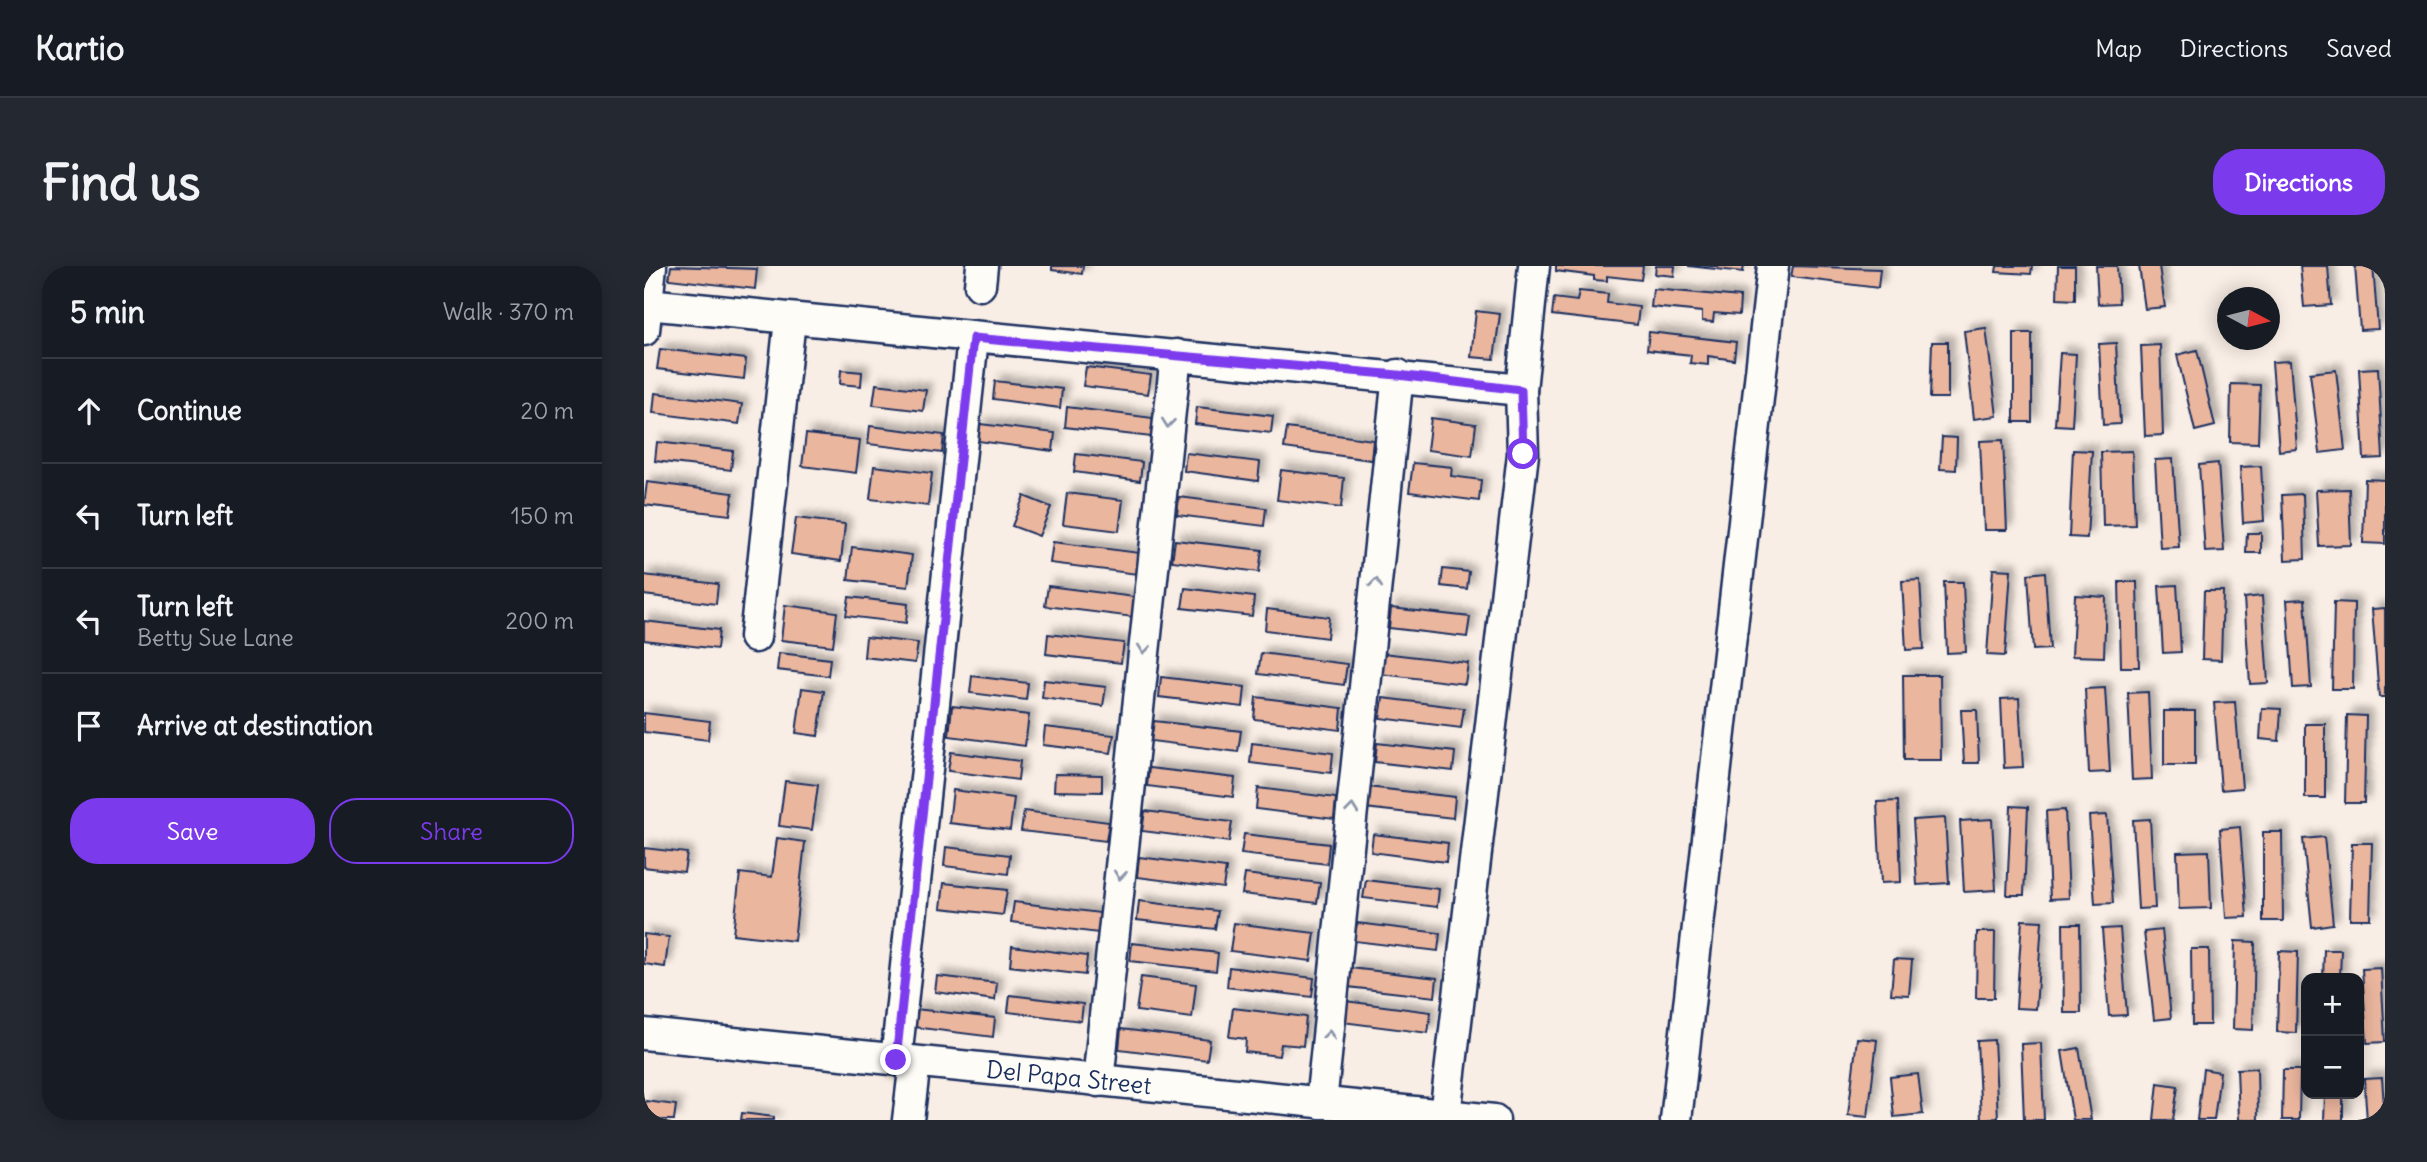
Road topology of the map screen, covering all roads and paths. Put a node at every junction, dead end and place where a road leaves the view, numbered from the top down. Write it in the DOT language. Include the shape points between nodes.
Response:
graph roads {
  1 [pos="651,266"];
  2 [pos="1534,266"];
  3 [pos="1773,266"];
  4 [pos="645,317"];
  5 [pos="790,320"];
  6 [pos="973,338"];
  7 [pos="1176,355"];
  8 [pos="1398,375"];
  9 [pos="1521,390"];
  10 [pos="755,637"];
  11 [pos="644,1034"];
  12 [pos="905,1061"];
  13 [pos="1098,1081"];
  14 [pos="1321,1103"];
  15 [pos="1445,1115"];
  16 [pos="908,1120"];
  17 [pos="1494,1120"];
  18 [pos="1676,1120"];
  1 -- 4 [label="street"];
  2 -- 9 [label="street"];
  3 -- 18 [label="street"];
  4 -- 5 [label="street"];
  5 -- 6 [label="street"];
  5 -- 10 [label="street"];
  6 -- 7 [label="street"];
  6 -- 12 [label="street"];
  7 -- 8 [label="street"];
  7 -- 13 [label="street, one-way"];
  8 -- 9 [label="street"];
  14 -- 8 [label="street, one-way"];
  9 -- 15 [label="street" via="1523,454"];
  11 -- 12 [label="street, Del Papa Street"];
  12 -- 13 [label="street, Del Papa Street"];
  12 -- 16 [label="street"];
  13 -- 14 [label="street, Del Papa Street"];
  14 -- 15 [label="street, Del Papa Street"];
  15 -- 17 [label="street, Del Papa Street"];
}
